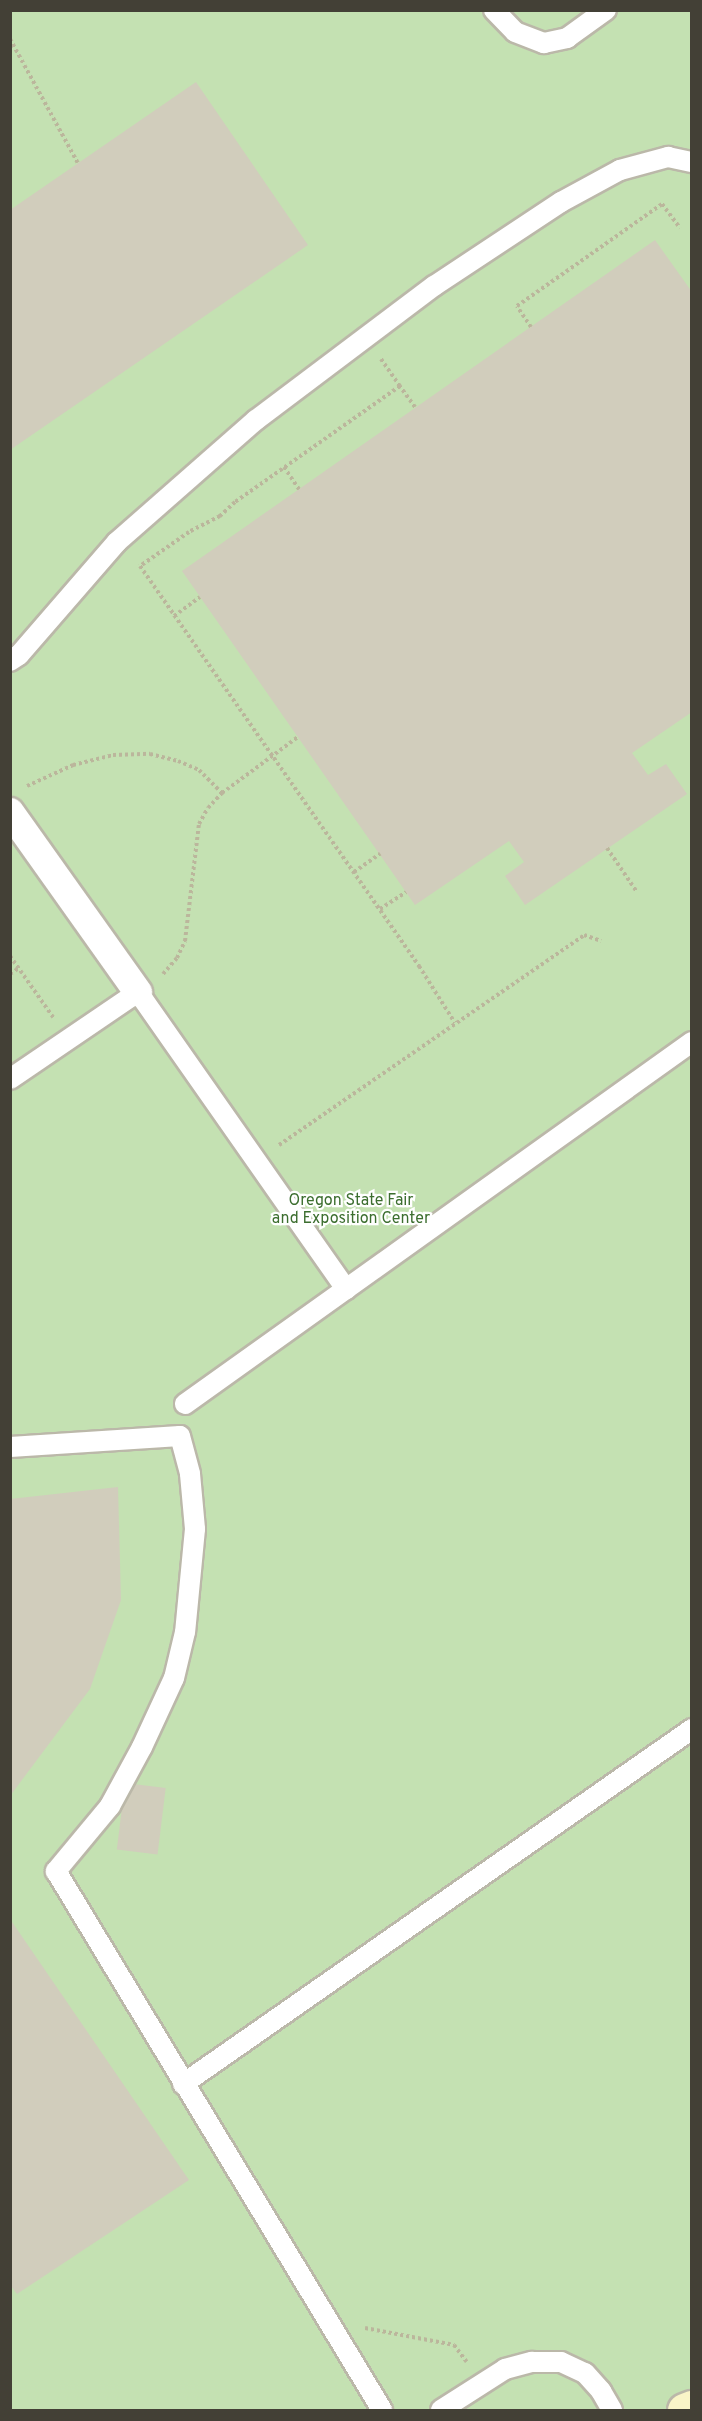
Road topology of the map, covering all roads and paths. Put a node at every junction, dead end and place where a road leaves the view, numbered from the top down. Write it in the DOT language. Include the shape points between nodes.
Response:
graph roads {
  1 [pos="494,10"];
  2 [pos="606,10"];
  3 [pos="10,39"];
  4 [pos="692,162"];
  5 [pos="78,163"];
  6 [pos="680,228"];
  7 [pos="531,327"];
  8 [pos="415,407"];
  9 [pos="284,467"];
  10 [pos="299,489"];
  11 [pos="200,597"];
  12 [pos="174,616"];
  13 [pos="10,662"];
  14 [pos="298,737"];
  15 [pos="272,755"];
  16 [pos="222,794"];
  17 [pos="14,802"];
  18 [pos="607,848"];
  19 [pos="380,854"];
  20 [pos="354,872"];
  21 [pos="406,892"];
  22 [pos="637,892"];
  23 [pos="380,909"];
  24 [pos="601,941"];
  25 [pos="10,956"];
  26 [pos="19,968"];
  27 [pos="10,974"];
  28 [pos="138,992"];
  29 [pos="455,1023"];
  30 [pos="68,1040"];
  31 [pos="692,1042"];
  32 [pos="10,1079"];
  33 [pos="256,1161"];
  34 [pos="346,1288"];
  35 [pos="185,1404"];
  36 [pos="10,1447"];
  37 [pos="692,1729"];
  38 [pos="183,2084"];
  39 [pos="327,2320"];
  40 [pos="471,2368"];
  41 [pos="692,2407"];
  42 [pos="382,2410"];
  43 [pos="441,2410"];
  44 [pos="612,2410"];
  45 [pos="684,2410"];
  1 -- 2 [label="lane" via="515,32 544,43 567,38"];
  3 -- 5 [label="path"];
  4 -- 13 [label="lane" via="668,157 620,170 561,202 434,286 256,420 126,534"];
  6 -- 7 [label="path" via="662,204 517,306"];
  8 -- 9 [label="path" via="400,386"];
  9 -- 10 [label="path"];
  9 -- 12 [label="path" via="220,516 140,566"];
  11 -- 12 [label="path"];
  12 -- 15 [label="path"];
  14 -- 15 [label="path"];
  15 -- 16 [label="path"];
  15 -- 20 [label="path"];
  16 -- 17 [label="path" via="199,770 178,761 150,754 112,755 73,765"];
  16 -- 28 [label="path" via="207,808 200,824 185,941 177,958"];
  17 -- 28 [label="street"];
  18 -- 22 [label="path"];
  19 -- 20 [label="path"];
  20 -- 23 [label="path"];
  21 -- 23 [label="path"];
  23 -- 29 [label="path"];
  24 -- 29 [label="path" via="584,935"];
  25 -- 26 [label="path"];
  26 -- 27 [label="path"];
  26 -- 30 [label="path"];
  28 -- 30 [label="lane"];
  28 -- 33 [label="lane"];
  29 -- 33 [label="path"];
  30 -- 32 [label="lane"];
  31 -- 34 [label="lane"];
  33 -- 34 [label="lane"];
  34 -- 35 [label="lane"];
  36 -- 38 [label="lane" via="180,1436 190,1474 195,1529 185,1632 174,1678 110,1806 56,1871"];
  37 -- 38 [label="lane"];
  38 -- 39 [label="lane"];
  39 -- 40 [label="path" via="454,2344"];
  39 -- 42 [label="lane"];
  41 -- 45 [label="main road"];
  43 -- 44 [label="lane" via="505,2368 532,2362 561,2362 585,2373"];
}
